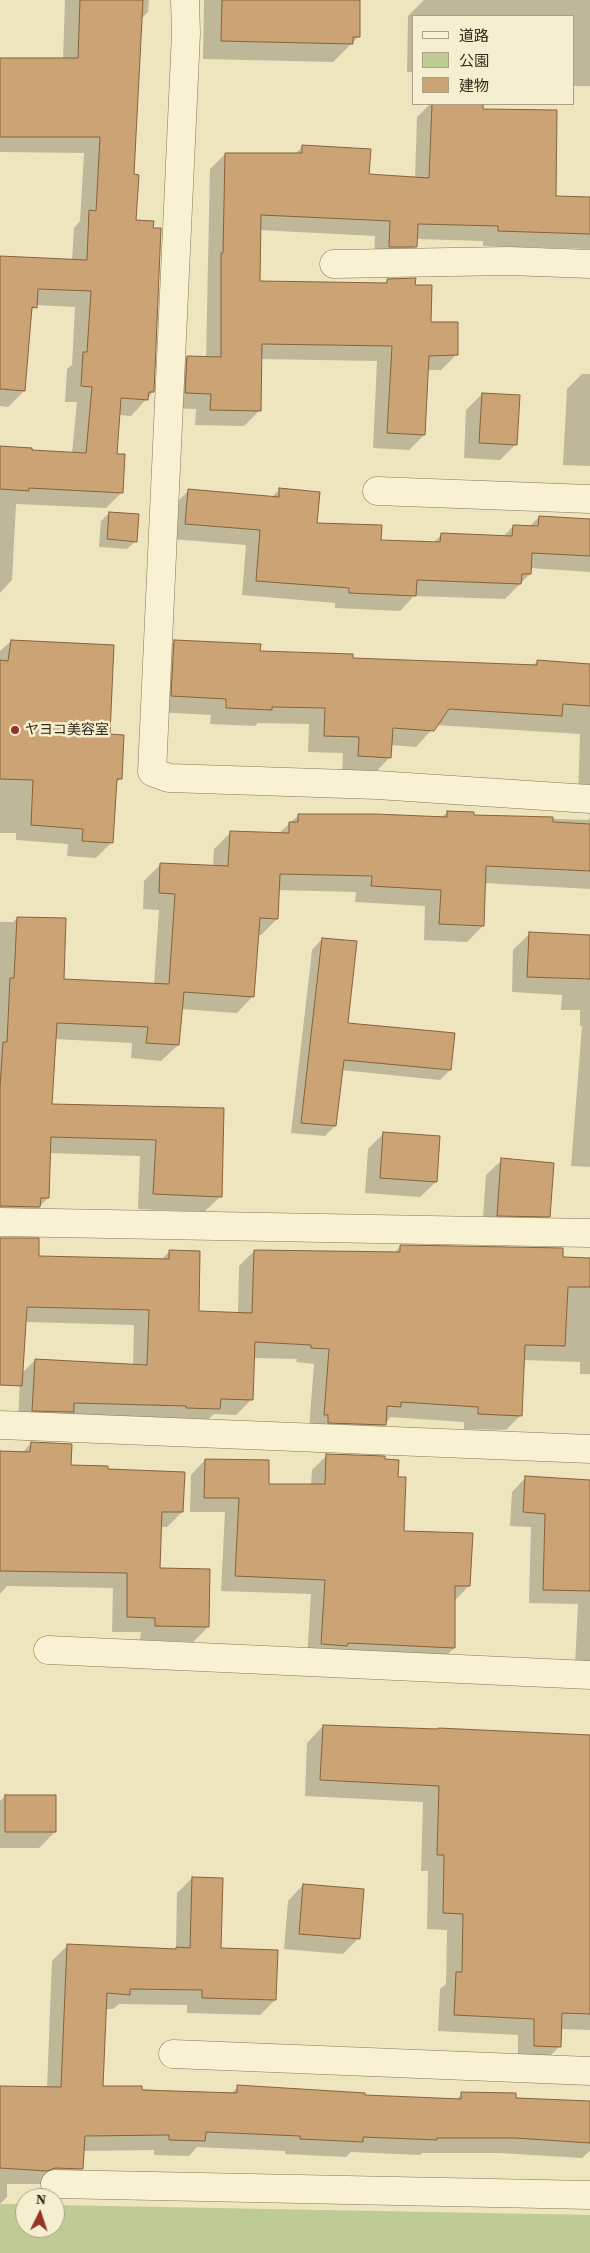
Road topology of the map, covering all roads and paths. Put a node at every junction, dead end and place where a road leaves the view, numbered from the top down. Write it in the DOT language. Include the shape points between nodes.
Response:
graph roads {
  1 [pos="185,0"];
  2 [pos="334,264"];
  3 [pos="590,264"];
  4 [pos="378,491"];
  5 [pos="590,499"];
  6 [pos="590,799"];
  7 [pos="0,1222"];
  8 [pos="590,1233"];
  9 [pos="0,1425"];
  10 [pos="590,1449"];
  11 [pos="48,1650"];
  12 [pos="590,1675"];
  13 [pos="173,2054"];
  14 [pos="590,2071"];
  15 [pos="55,2184"];
  16 [pos="590,2194"];
  1 -- 6 [label="street" via="152,772 169,778 377,785"];
  2 -- 3 [label="street" via="510,261"];
  4 -- 5 [label="street"];
  7 -- 8 [label="street"];
  9 -- 10 [label="street"];
  11 -- 12 [label="street"];
  13 -- 14 [label="street"];
  15 -- 16 [label="street"];
}
